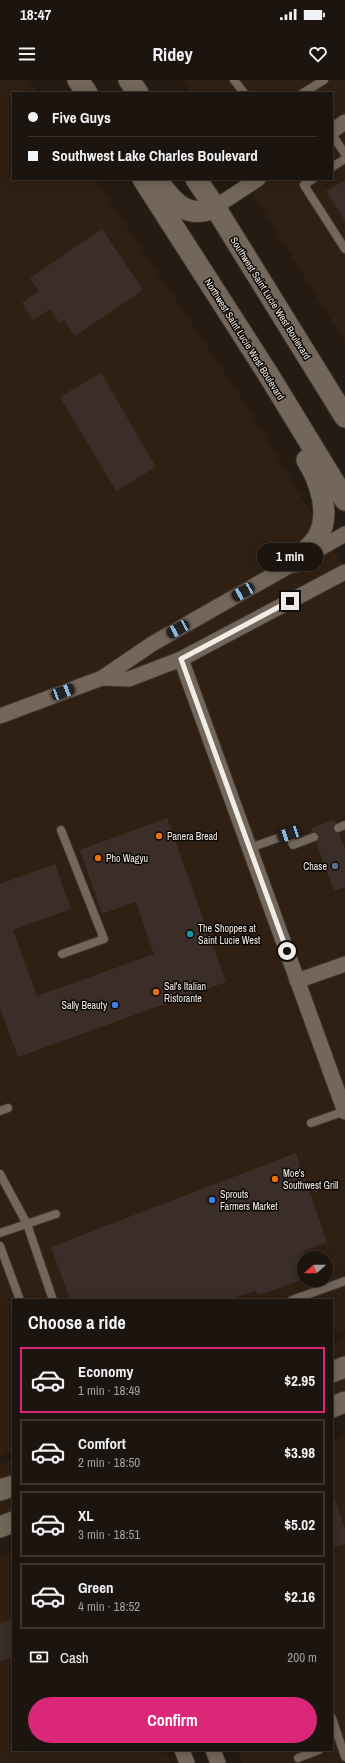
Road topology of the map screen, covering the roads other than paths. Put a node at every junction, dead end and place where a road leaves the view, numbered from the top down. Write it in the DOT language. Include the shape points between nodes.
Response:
graph roads {
  1 [pos="78,80"];
  2 [pos="92,80"];
  3 [pos="129,80"];
  4 [pos="234,80"];
  5 [pos="324,80"];
  6 [pos="87,92"];
  7 [pos="100,92"];
  8 [pos="137,92"];
  9 [pos="243,92"];
  10 [pos="305,92"];
  11 [pos="345,122"];
  12 [pos="333,130"];
  13 [pos="333,136"];
  14 [pos="345,154"];
  15 [pos="345,159"];
  16 [pos="333,166"];
  17 [pos="144,180"];
  18 [pos="158,180"];
  19 [pos="197,180"];
  20 [pos="256,180"];
  21 [pos="312,180"];
  22 [pos="216,207"];
  23 [pos="345,249"];
  24 [pos="253,351"];
  25 [pos="345,417"];
  26 [pos="345,500"];
  27 [pos="345,534"];
  28 [pos="295,562"];
  29 [pos="345,572"];
  30 [pos="181,659"];
  31 [pos="102,678"];
  32 [pos="0,716"];
  33 [pos="61,830"];
  34 [pos="314,837"];
  35 [pos="250,848"];
  36 [pos="62,954"];
  37 [pos="345,964"];
  38 [pos="297,981"];
  39 [pos="345,1111"];
  40 [pos="311,1123"];
  41 [pos="0,1174"];
  42 [pos="56,1214"];
  43 [pos="27,1224"];
  44 [pos="0,1233"];
  45 [pos="0,1246"];
  46 [pos="345,1281"];
  47 [pos="20,1299"];
  48 [pos="53,1299"];
  49 [pos="295,1299"];
  50 [pos="345,1367"];
  51 [pos="333,1372"];
  52 [pos="345,1402"];
  53 [pos="333,1407"];
  54 [pos="12,1486"];
  55 [pos="0,1490"];
  56 [pos="12,1522"];
  57 [pos="0,1526"];
  58 [pos="333,1721"];
  59 [pos="340,1742"];
  60 [pos="333,1745"];
  61 [pos="182,1751"];
  62 [pos="213,1751"];
  63 [pos="294,1751"];
  64 [pos="317,1751"];
  65 [pos="345,1756"];
  66 [pos="298,1761"];
  67 [pos="187,1763"];
  68 [pos="218,1763"];
  1 -- 6 [label="main road"];
  2 -- 7 [label="main road"];
  3 -- 8 [label="main road"];
  4 -- 9 [label="lane"];
  5 -- 10 [label="lane"];
  11 -- 12 [label="street"];
  13 -- 14 [label="lane"];
  15 -- 16 [label="lane"];
  17 -- 24 [label="main road, Northwest Saint Lucie West Boulevard"];
  18 -- 22 [label="main road" via="170,198 185,209 201,212"];
  19 -- 22 [label="main road, Southwest Saint Lucie West Boulevard"];
  20 -- 22 [label="street"];
  21 -- 23 [label="lane" via="304,185"];
  22 -- 25 [label="main road, Southwest Saint Lucie West Boulevard"];
  24 -- 26 [label="main road, Northwest Saint Lucie West Boulevard"];
  24 -- 28 [label="main road" via="267,392 314,471 321,492 322,527 312,544"];
  27 -- 28 [label="street"];
  28 -- 31 [label="street" via="152,644"];
  29 -- 30 [label="street"];
  30 -- 31 [label="street" via="129,678"];
  30 -- 35 [label="street"];
  31 -- 32 [label="street"];
  33 -- 36 [label="lane" via="104,939"];
  34 -- 35 [label="lane" via="293,845 289,834"];
  35 -- 38 [label="street"];
  37 -- 38 [label="street"];
  38 -- 39 [label="street"];
  39 -- 40 [label="lane"];
  41 -- 43 [label="lane"];
  42 -- 43 [label="lane"];
  43 -- 44 [label="lane"];
  43 -- 48 [label="lane"];
  45 -- 47 [label="lane"];
  46 -- 49 [label="lane"];
  50 -- 51 [label="main road"];
  52 -- 53 [label="main road"];
  54 -- 55 [label="main road"];
  56 -- 57 [label="main road"];
  58 -- 59 [label="lane"];
  59 -- 60 [label="lane"];
  59 -- 65 [label="lane"];
  61 -- 67 [label="street"];
  62 -- 68 [label="street"];
  63 -- 66 [label="lane"];
  64 -- 66 [label="lane"];
}
